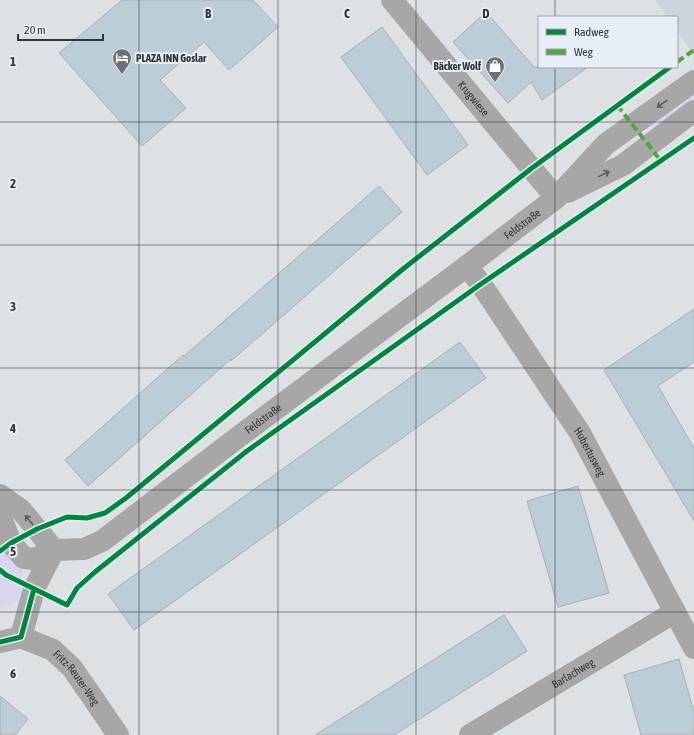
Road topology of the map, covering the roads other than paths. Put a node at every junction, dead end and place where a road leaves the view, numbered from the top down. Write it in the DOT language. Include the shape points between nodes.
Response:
graph roads {
  1 [pos="392,0"];
  2 [pos="694,81"];
  3 [pos="694,111"];
  4 [pos="556,198"];
  5 [pos="467,266"];
  6 [pos="0,495"];
  7 [pos="0,515"];
  8 [pos="54,550"];
  9 [pos="675,612"];
  10 [pos="21,637"];
  11 [pos="0,642"];
  12 [pos="694,648"];
  13 [pos="118,735"];
  14 [pos="470,735"];
  1 -- 4 [label="street, Krugwiese"];
  2 -- 4 [label="street, Feldstraße, one-way" via="606,144"];
  4 -- 3 [label="street, Feldstraße, one-way" via="623,165"];
  4 -- 5 [label="street, Feldstraße"];
  5 -- 8 [label="street, Feldstraße" via="102,541 84,549"];
  5 -- 9 [label="street, Hubertusweg" via="580,433"];
  8 -- 6 [label="street, one-way" via="21,510"];
  7 -- 8 [label="street" via="11,543 24,558 34,559"];
  8 -- 10 [label="street" via="34,589"];
  9 -- 12 [label="street, Hubertusweg"];
  9 -- 14 [label="street, Barlachweg"];
  10 -- 11 [label="street"];
  10 -- 13 [label="street, Fritz-Reuter-Weg" via="53,650 72,668"];
}
